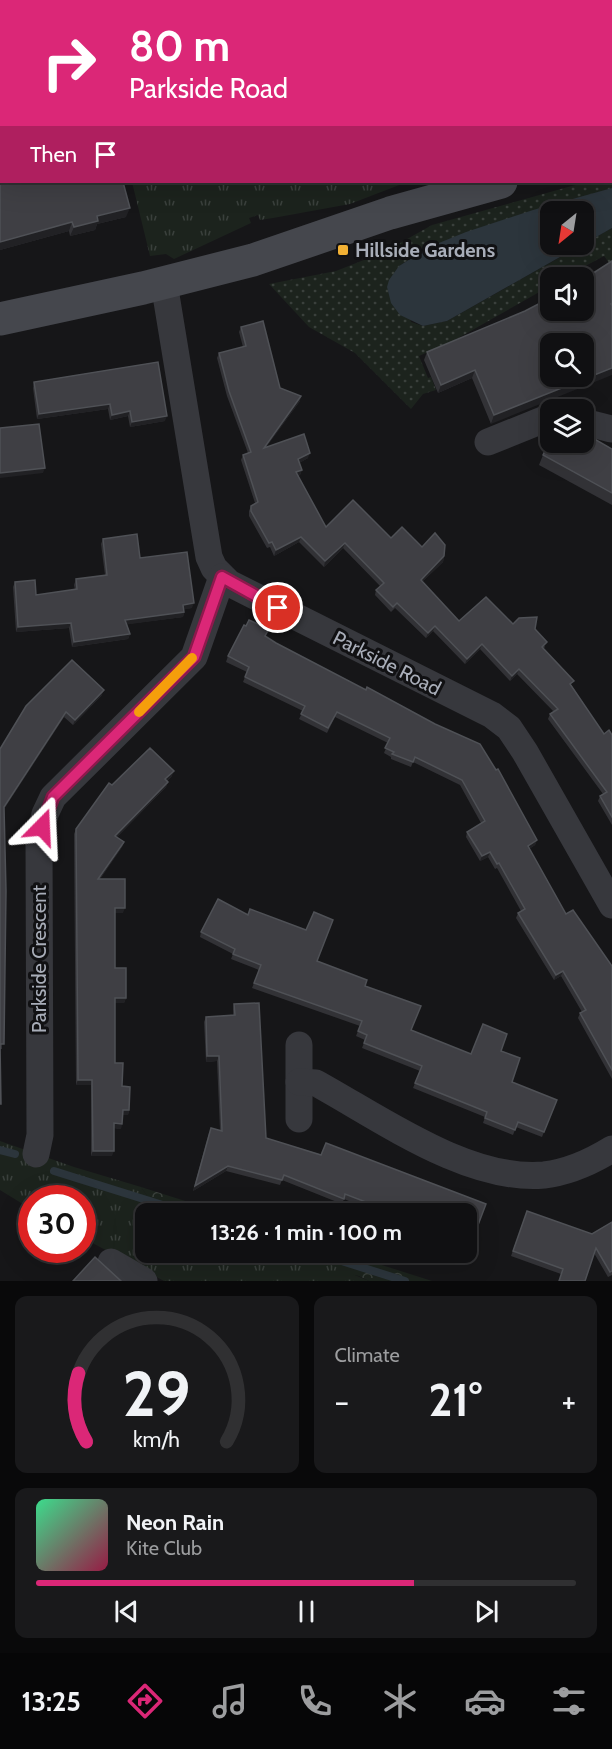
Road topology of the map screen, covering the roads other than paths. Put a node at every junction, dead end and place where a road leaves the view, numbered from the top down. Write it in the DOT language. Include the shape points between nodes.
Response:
graph roads {
  1 [pos="443,183"];
  2 [pos="497,183"];
  3 [pos="390,213"];
  4 [pos="164,283"];
  5 [pos="0,319"];
  6 [pos="540,421"];
  7 [pos="594,424"];
  8 [pos="612,428"];
  9 [pos="612,437"];
  10 [pos="488,442"];
  11 [pos="222,577"];
  12 [pos="612,905"];
  13 [pos="299,1046"];
  14 [pos="299,1082"];
  15 [pos="299,1119"];
  16 [pos="612,1149"];
  17 [pos="36,1154"];
  18 [pos="111,1262"];
  19 [pos="144,1281"];
  1 -- 3 [label="main road"];
  2 -- 3 [label="main road"];
  3 -- 4 [label="main road" via="253,260"];
  4 -- 5 [label="main road"];
  4 -- 11 [label="street" via="209,557"];
  6 -- 10 [label="street"];
  7 -- 8 [label="street"];
  8 -- 9 [label="street"];
  11 -- 12 [label="street, Parkside Road" via="492,715 509,728"];
  11 -- 17 [label="street, Parkside Crescent" via="194,657 53,797 45,814 39,840 40,1135"];
  13 -- 14 [label="street"];
  14 -- 15 [label="street"];
  14 -- 16 [label="street" via="316,1083 426,1144 511,1174 562,1172"];
  18 -- 19 [label="street"];
}
